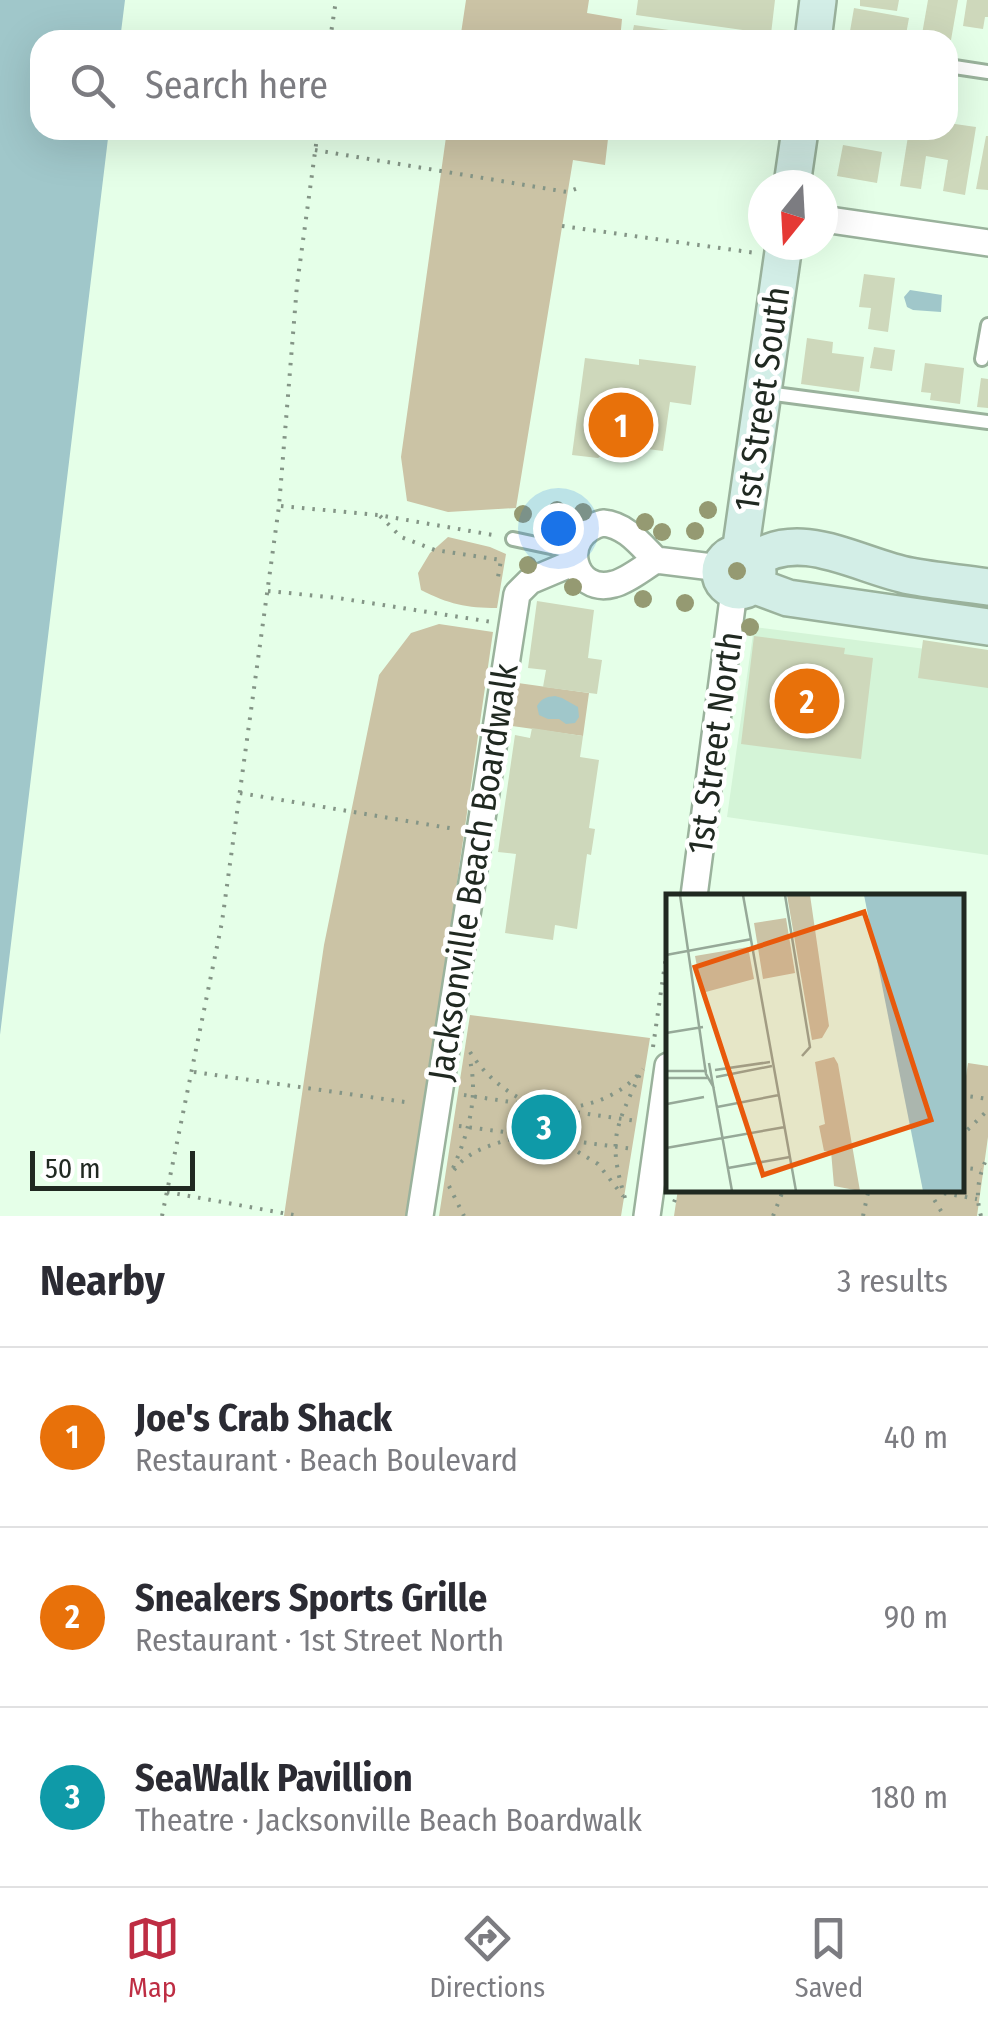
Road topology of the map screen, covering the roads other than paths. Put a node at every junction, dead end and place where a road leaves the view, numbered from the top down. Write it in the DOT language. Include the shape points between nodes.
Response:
graph roads {
  1 [pos="818,0"];
  2 [pos="814,30"];
  3 [pos="958,68"];
  4 [pos="988,72"];
  5 [pos="799,140"];
  6 [pos="794,170"];
  7 [pos="838,221"];
  8 [pos="988,244"];
  9 [pos="773,260"];
  10 [pos="988,325"];
  11 [pos="982,358"];
  12 [pos="763,392"];
  13 [pos="988,422"];
  14 [pos="514,539"];
  15 [pos="574,557"];
  16 [pos="656,560"];
  17 [pos="740,571"];
  18 [pos="988,586"];
  19 [pos="988,628"];
  20 [pos="694,894"];
  21 [pos="653,1062"];
  22 [pos="420,1216"];
  23 [pos="647,1216"];
  1 -- 2 [label="street"];
  3 -- 4 [label="lane"];
  5 -- 6 [label="street"];
  7 -- 8 [label="street"];
  9 -- 12 [label="street, 1st Street South"];
  10 -- 11 [label="lane"];
  12 -- 13 [label="lane"];
  12 -- 17 [label="street, 1st Street South"];
  14 -- 15 [label="lane"];
  15 -- 16 [label="street" via="585,578 603,586"];
  15 -- 16 [label="street" via="576,541 602,523 624,528"];
  15 -- 22 [label="street, Jacksonville Beach Boardwalk" via="517,594 437,1107 436,1181"];
  16 -- 17 [label="street"];
  17 -- 18 [label="street" via="782,546 909,576"];
  17 -- 19 [label="street" via="788,598"];
  17 -- 20 [label="street, 1st Street North"];
  21 -- 23 [label="street"];
}
